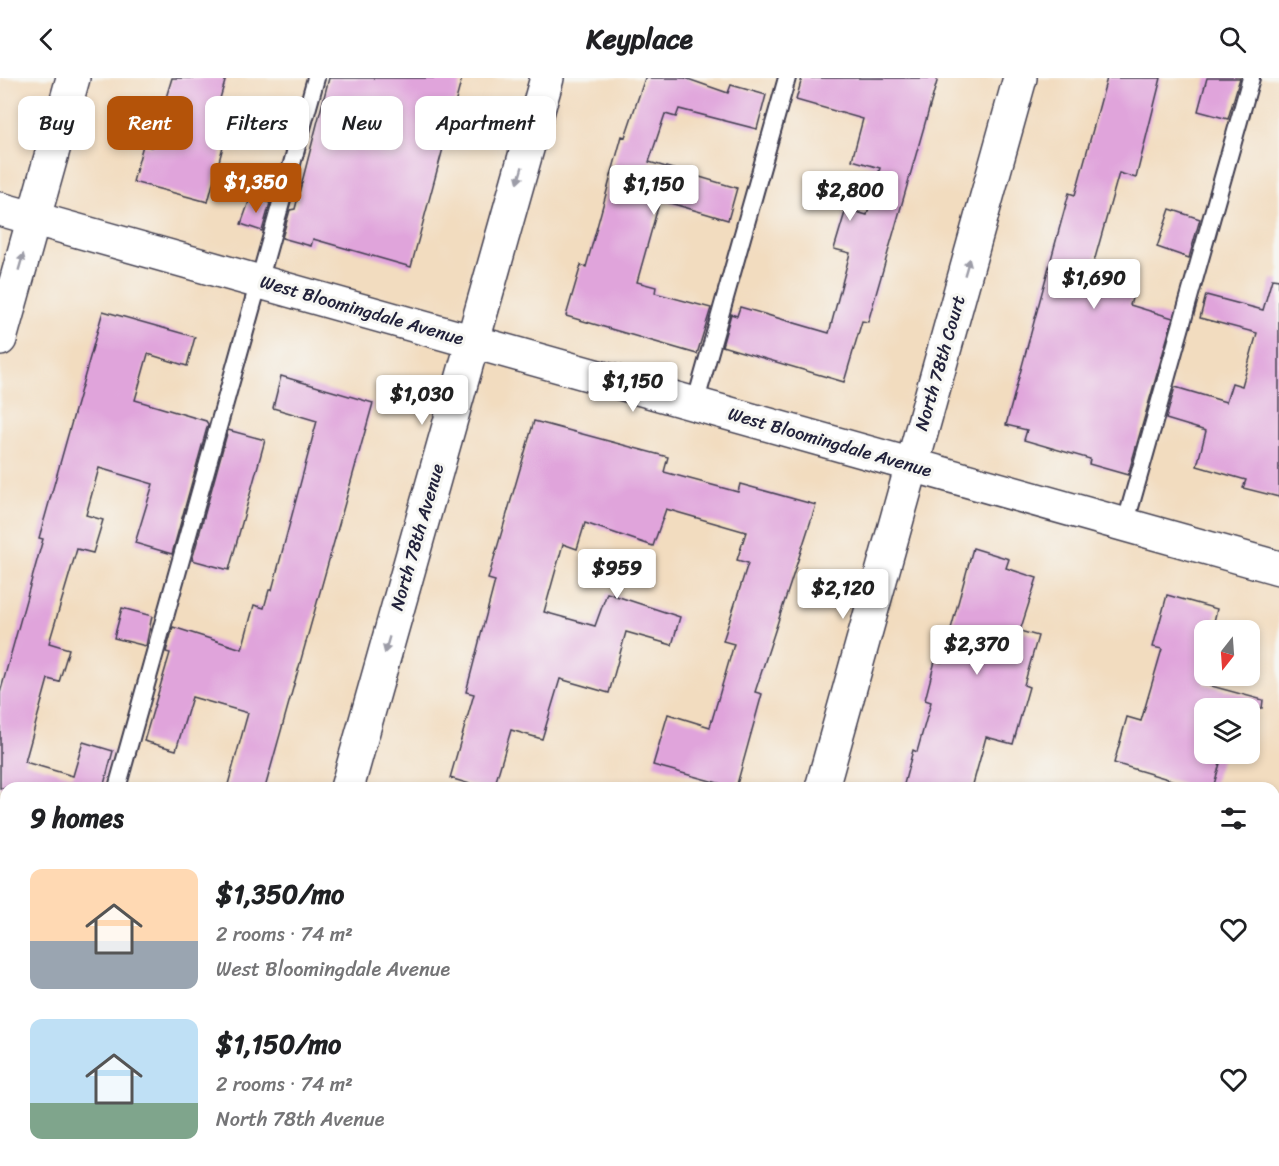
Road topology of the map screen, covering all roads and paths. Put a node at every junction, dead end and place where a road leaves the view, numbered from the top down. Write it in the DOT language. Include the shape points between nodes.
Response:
graph roads {
  1 [pos="73,78"];
  2 [pos="316,78"];
  3 [pos="547,78"];
  4 [pos="787,78"];
  5 [pos="1020,78"];
  6 [pos="1251,78"];
  7 [pos="0,209"];
  8 [pos="34,218"];
  9 [pos="261,282"];
  10 [pos="0,339"];
  11 [pos="472,341"];
  12 [pos="695,404"];
  13 [pos="912,465"];
  14 [pos="1125,525"];
  15 [pos="1279,568"];
  16 [pos="119,782"];
  17 [pos="349,782"];
  18 [pos="824,782"];
  1 -- 8 [label="street"];
  2 -- 9 [label="lane"];
  3 -- 11 [label="street, North 78th Avenue, one-way"];
  4 -- 12 [label="lane"];
  13 -- 5 [label="street, North 78th Court, one-way"];
  6 -- 14 [label="lane"];
  7 -- 8 [label="street, West Bloomingdale Avenue"];
  8 -- 9 [label="street, West Bloomingdale Avenue"];
  10 -- 8 [label="street, one-way"];
  9 -- 11 [label="street, West Bloomingdale Avenue"];
  9 -- 16 [label="lane"];
  11 -- 12 [label="street, West Bloomingdale Avenue"];
  11 -- 17 [label="street, North 78th Avenue, one-way"];
  12 -- 13 [label="street, West Bloomingdale Avenue"];
  13 -- 14 [label="street, West Bloomingdale Avenue"];
  13 -- 18 [label="street, North 78th Court"];
  14 -- 15 [label="street, West Bloomingdale Avenue"];
}
